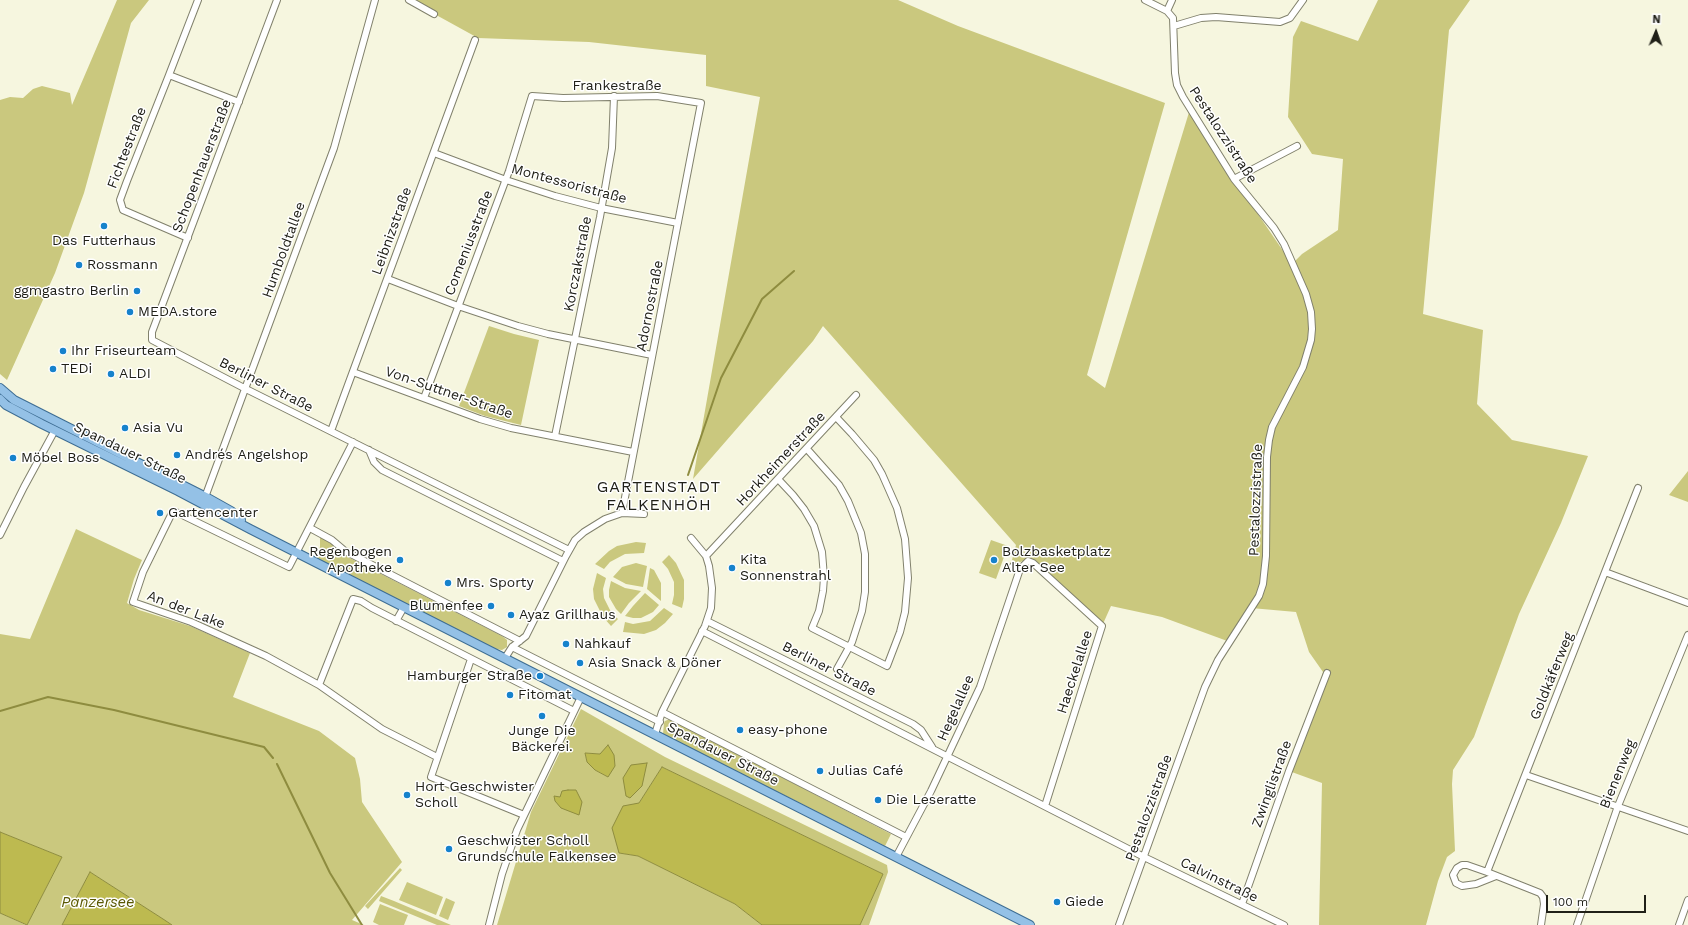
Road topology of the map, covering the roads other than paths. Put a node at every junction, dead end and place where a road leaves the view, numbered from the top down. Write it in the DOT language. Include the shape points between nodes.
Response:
graph roads {
  1 [pos="198,0"];
  2 [pos="277,0"];
  3 [pos="375,0"];
  4 [pos="409,0"];
  5 [pos="1145,0"];
  6 [pos="1172,0"];
  7 [pos="1303,0"];
  8 [pos="1167,11"];
  9 [pos="434,14"];
  10 [pos="1174,26"];
  11 [pos="475,40"];
  12 [pos="169,75"];
  13 [pos="532,96"];
  14 [pos="614,96"];
  15 [pos="239,102"];
  16 [pos="701,103"];
  17 [pos="1298,146"];
  18 [pos="434,153"];
  19 [pos="1234,179"];
  20 [pos="506,180"];
  21 [pos="601,208"];
  22 [pos="678,223"];
  23 [pos="188,238"];
  24 [pos="388,279"];
  25 [pos="458,306"];
  26 [pos="575,339"];
  27 [pos="152,340"];
  28 [pos="652,355"];
  29 [pos="353,372"];
  30 [pos="0,388"];
  31 [pos="246,389"];
  32 [pos="856,395"];
  33 [pos="424,398"];
  34 [pos="0,399"];
  35 [pos="836,417"];
  36 [pos="55,430"];
  37 [pos="331,431"];
  38 [pos="556,436"];
  39 [pos="353,442"];
  40 [pos="807,449"];
  41 [pos="369,450"];
  42 [pos="633,452"];
  43 [pos="778,479"];
  44 [pos="1638,488"];
  45 [pos="204,500"];
  46 [pos="622,514"];
  47 [pos="644,514"];
  48 [pos="310,528"];
  49 [pos="0,534"];
  50 [pos="692,538"];
  51 [pos="569,550"];
  52 [pos="297,552"];
  53 [pos="706,556"];
  54 [pos="563,561"];
  55 [pos="1013,566"];
  56 [pos="1020,569"];
  57 [pos="1605,572"];
  58 [pos="1688,603"];
  59 [pos="404,607"];
  60 [pos="707,620"];
  61 [pos="396,621"];
  62 [pos="702,631"];
  63 [pos="1688,635"];
  64 [pos="520,641"];
  65 [pos="848,646"];
  66 [pos="512,647"];
  67 [pos="505,658"];
  68 [pos="471,659"];
  69 [pos="837,669"];
  70 [pos="1327,672"];
  71 [pos="319,684"];
  72 [pos="581,697"];
  73 [pos="574,711"];
  74 [pos="662,712"];
  75 [pos="660,722"];
  76 [pos="655,734"];
  77 [pos="933,748"];
  78 [pos="948,756"];
  79 [pos="437,757"];
  80 [pos="1526,774"];
  81 [pos="1045,806"];
  82 [pos="1618,806"];
  83 [pos="524,815"];
  84 [pos="1688,831"];
  85 [pos="906,837"];
  86 [pos="896,857"];
  87 [pos="1144,857"];
  88 [pos="1487,872"];
  89 [pos="1496,876"];
  90 [pos="1688,900"];
  91 [pos="1242,904"];
  92 [pos="489,925"];
  93 [pos="1030,925"];
  94 [pos="1119,925"];
  95 [pos="1284,925"];
  96 [pos="1541,925"];
  97 [pos="1577,925"];
  98 [pos="1679,925"];
  1 -- 12 [label="street, Fichtestraße"];
  2 -- 15 [label="street, Schopenhauerstraße"];
  3 -- 31 [label="street, Humboldtallee" via="334,148"];
  4 -- 9 [label="street"];
  5 -- 8 [label="street"];
  6 -- 8 [label="street"];
  7 -- 10 [label="street" via="1290,18 1280,22 1216,17 1201,18"];
  8 -- 10 [label="street, Pestalozzistraße" via="1173,18"];
  10 -- 19 [label="street, Pestalozzistraße" via="1177,85"];
  11 -- 18 [label="street, Leibnizstraße"];
  12 -- 15 [label="street"];
  12 -- 23 [label="street, Fichtestraße" via="120,200 124,210"];
  13 -- 14 [label="street, Frankestraße"];
  13 -- 20 [label="street, Comeniusstraße"];
  14 -- 16 [label="street, Frankestraße" via="657,96"];
  14 -- 21 [label="street, Korczakstraße" via="613,135"];
  15 -- 23 [label="street, Schopenhauerstraße"];
  16 -- 22 [label="street, Adornostraße"];
  17 -- 19 [label="street"];
  18 -- 20 [label="street, Montessoristraße"];
  18 -- 24 [label="street, Leibnizstraße"];
  19 -- 87 [label="street, Pestalozzistraße" via="1274,228 1298,273 1311,312 1311,340 1303,366 1272,427 1269,440 1264,584 1218,660 1205,687"];
  20 -- 21 [label="street, Montessoristraße"];
  20 -- 25 [label="street, Comeniusstraße"];
  21 -- 22 [label="street, Montessoristraße"];
  21 -- 26 [label="street, Korczakstraße"];
  22 -- 28 [label="street, Adornostraße"];
  23 -- 27 [label="street, Schopenhauerstraße" via="152,332"];
  24 -- 25 [label="street"];
  24 -- 29 [label="street, Leibnizstraße"];
  25 -- 26 [label="street" via="518,326"];
  25 -- 33 [label="street, Comeniusstraße"];
  26 -- 28 [label="street"];
  26 -- 38 [label="street, Korczakstraße"];
  27 -- 31 [label="street, Berliner Straße"];
  28 -- 42 [label="street, Adornostraße"];
  29 -- 33 [label="street, Von-Suttner-Straße"];
  29 -- 37 [label="street, Leibnizstraße"];
  30 -- 45 [label="main road, Spandauer Straße" via="14,400"];
  31 -- 37 [label="street, Berliner Straße"];
  31 -- 45 [label="street, Humboldtallee"];
  32 -- 35 [label="street, Horkheimerstraße"];
  33 -- 38 [label="street, Von-Suttner-Straße" via="511,428"];
  34 -- 36 [label="main road, Spandauer Straße" via="6,405"];
  35 -- 40 [label="street, Horkheimerstraße"];
  35 -- 65 [label="street" via="874,460 882,474 899,514 907,559 905,612 887,666"];
  36 -- 45 [label="main road, Spandauer Straße"];
  36 -- 49 [label="street"];
  37 -- 39 [label="street, Berliner Straße"];
  38 -- 42 [label="street, Von-Suttner-Straße"];
  39 -- 41 [label="street, Berliner Straße"];
  39 -- 48 [label="street"];
  40 -- 43 [label="street, Horkheimerstraße"];
  40 -- 65 [label="street" via="840,485 861,533 866,566 865,592 858,626"];
  41 -- 51 [label="street, Berliner Straße"];
  41 -- 54 [label="street" via="374,462 382,470"];
  42 -- 46 [label="street, Adornostraße"];
  43 -- 53 [label="street, Horkheimerstraße"];
  43 -- 65 [label="street" via="804,509 814,526 822,552 823,591 812,628"];
  44 -- 57 [label="street, Goldkäferweg"];
  45 -- 52 [label="main road, Spandauer Straße" via="231,511 250,529"];
  46 -- 47 [label="street"];
  46 -- 51 [label="street" via="594,525 575,540"];
  48 -- 52 [label="street"];
  48 -- 64 [label="street" via="332,540 345,551"];
  50 -- 53 [label="street"];
  51 -- 54 [label="street"];
  52 -- 59 [label="main road, Spandauer Straße"];
  52 -- 71 [label="street, An der Lake" via="289,567 176,512 171,515 143,572 133,602 191,622 255,650"];
  53 -- 60 [label="street" via="712,588 711,608"];
  54 -- 64 [label="street" via="526,636"];
  55 -- 56 [label="street"];
  56 -- 78 [label="street, Hegelallee" via="980,687"];
  56 -- 81 [label="street, Haeckelallee" via="1028,561 1033,563 1102,626"];
  57 -- 58 [label="street"];
  57 -- 80 [label="street, Goldkäferweg"];
  59 -- 61 [label="street"];
  59 -- 67 [label="main road, Spandauer Straße"];
  60 -- 62 [label="street"];
  60 -- 77 [label="street, Berliner Straße" via="913,724 921,730"];
  61 -- 68 [label="street"];
  61 -- 71 [label="street" via="353,599"];
  62 -- 74 [label="street"];
  62 -- 77 [label="street, Berliner Straße"];
  63 -- 82 [label="street, Bienenweg"];
  64 -- 66 [label="street"];
  65 -- 69 [label="street"];
  66 -- 67 [label="street"];
  66 -- 75 [label="street, Spandauer Straße"];
  67 -- 72 [label="main road, Spandauer Straße"];
  68 -- 73 [label="street"];
  68 -- 79 [label="street" via="453,717"];
  70 -- 91 [label="street, Zwinglistraße"];
  71 -- 79 [label="street, An der Lake" via="382,729"];
  72 -- 73 [label="street"];
  72 -- 76 [label="main road, Spandauer Straße"];
  73 -- 83 [label="street"];
  74 -- 75 [label="street"];
  74 -- 85 [label="street, Spandauer Straße"];
  75 -- 76 [label="street"];
  76 -- 86 [label="main road, Spandauer Straße"];
  77 -- 78 [label="street, Berliner Straße"];
  78 -- 81 [label="street, Berliner Straße"];
  78 -- 85 [label="street, Hegelallee"];
  79 -- 83 [label="street" via="431,777"];
  80 -- 82 [label="street"];
  80 -- 88 [label="street, Goldkäferweg"];
  81 -- 87 [label="street, Berliner Straße"];
  82 -- 84 [label="street"];
  82 -- 97 [label="street, Bienenweg"];
  83 -- 92 [label="street" via="510,851"];
  85 -- 86 [label="street, Hegelallee"];
  86 -- 93 [label="main road, Spandauer Straße"];
  87 -- 91 [label="street, Calvinstraße"];
  87 -- 94 [label="street, Pestalozzistraße"];
  88 -- 89 [label="street"];
  88 -- 89 [label="street" via="1462,865 1456,868 1453,875 1456,883 1462,886 1476,884"];
  89 -- 96 [label="street" via="1540,893 1544,904"];
  90 -- 98 [label="street"];
  91 -- 95 [label="street, Calvinstraße"];
}
